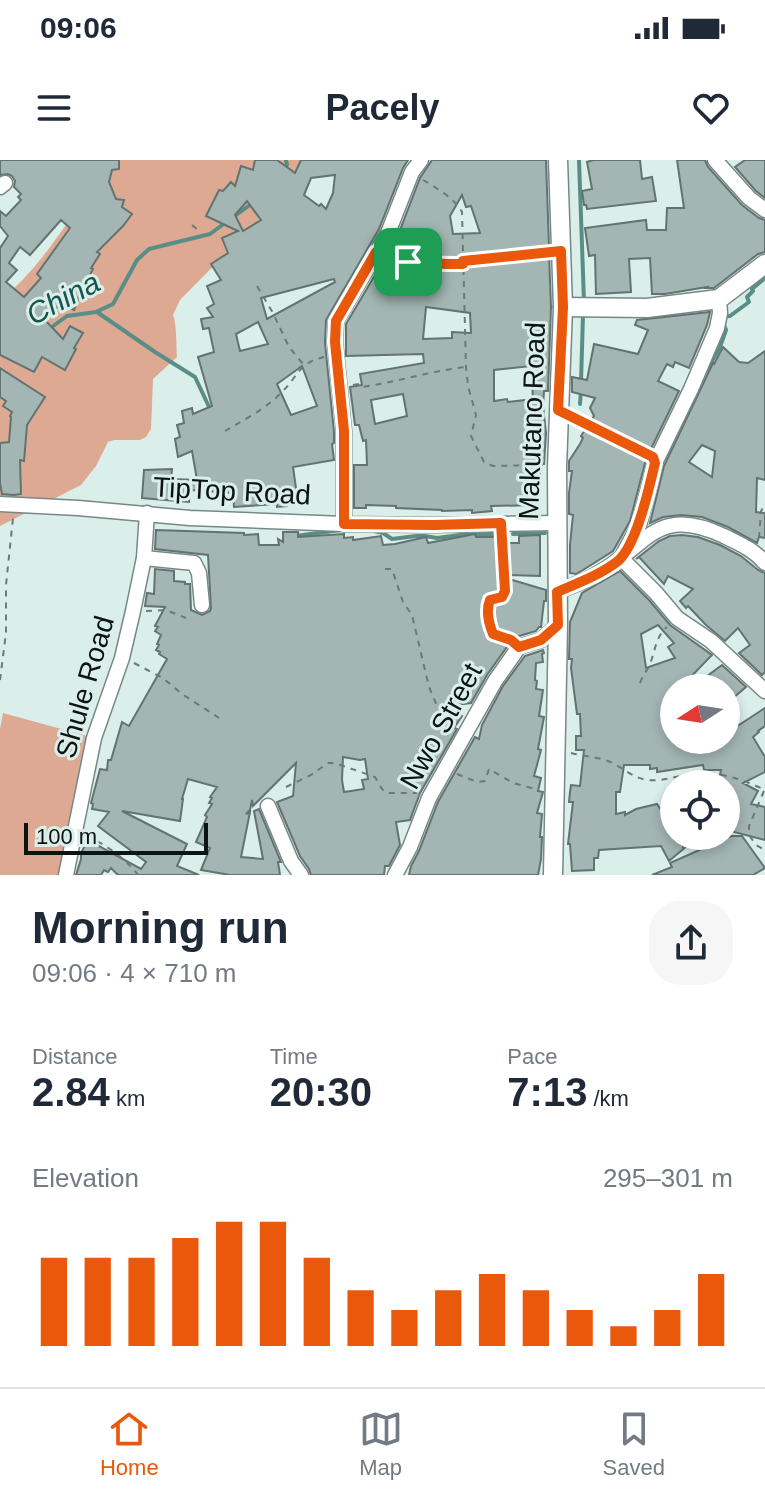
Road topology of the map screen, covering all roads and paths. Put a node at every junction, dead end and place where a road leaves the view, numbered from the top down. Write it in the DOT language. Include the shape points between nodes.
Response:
graph roads {
  1 [pos="558,160"];
  2 [pos="715,160"];
  3 [pos="417,166"];
  4 [pos="765,210"];
  5 [pos="192,225"];
  6 [pos="198,230"];
  7 [pos="561,251"];
  8 [pos="376,252"];
  9 [pos="463,263"];
  10 [pos="765,264"];
  11 [pos="257,286"];
  12 [pos="719,299"];
  13 [pos="563,307"];
  14 [pos="337,354"];
  15 [pos="304,364"];
  16 [pos="466,367"];
  17 [pos="340,387"];
  18 [pos="558,410"];
  19 [pos="225,431"];
  20 [pos="655,463"];
  21 [pos="557,467"];
  22 [pos="7,504"];
  23 [pos="765,505"];
  24 [pos="147,513"];
  25 [pos="501,523"];
  26 [pos="557,523"];
  27 [pos="344,524"];
  28 [pos="760,555"];
  29 [pos="144,558"];
  30 [pos="621,558"];
  31 [pos="385,569"];
  32 [pos="557,592"];
  33 [pos="202,605"];
  34 [pos="133,611"];
  35 [pos="186,618"];
  36 [pos="677,618"];
  37 [pos="558,625"];
  38 [pos="519,647"];
  39 [pos="122,658"];
  40 [pos="0,680"];
  41 [pos="640,683"];
  42 [pos="765,691"];
  43 [pos="219,718"];
  44 [pos="470,727"];
  45 [pos="555,749"];
  46 [pos="446,770"];
  47 [pos="660,779"];
  48 [pos="740,780"];
  49 [pos="286,787"];
  50 [pos="765,790"];
  51 [pos="554,797"];
  52 [pos="429,798"];
  53 [pos="268,806"];
  54 [pos="74,842"];
  55 [pos="765,850"];
  56 [pos="66,875"];
  57 [pos="138,875"];
  58 [pos="301,875"];
  59 [pos="395,875"];
  60 [pos="553,875"];
  1 -- 7 [label="street, Makutano Road"];
  2 -- 4 [label="street"];
  3 -- 8 [label="street"];
  3 -- 9 [label="path" via="461,209"];
  5 -- 6 [label="path"];
  7 -- 9 [label="path"];
  7 -- 13 [label="street, Makutano Road"];
  8 -- 9 [label="path" via="420,264"];
  8 -- 14 [label="street" via="336,321"];
  9 -- 16 [label="path"];
  10 -- 12 [label="street"];
  11 -- 15 [label="path" via="289,347"];
  12 -- 13 [label="street" via="647,308"];
  12 -- 20 [label="street" via="717,328"];
  13 -- 18 [label="street, Makutano Road"];
  14 -- 15 [label="path"];
  14 -- 17 [label="street"];
  15 -- 19 [label="path" via="282,393"];
  16 -- 17 [label="path"];
  16 -- 21 [label="path" via="476,415 471,436 484,462"];
  17 -- 27 [label="street"];
  18 -- 20 [label="path" via="653,457"];
  18 -- 21 [label="street, Makutano Road"];
  20 -- 30 [label="street" via="639,525"];
  21 -- 26 [label="street, Makutano Road"];
  22 -- 24 [label="street, TipTop Road"];
  22 -- 40 [label="path" via="6,633"];
  23 -- 28 [label="path" via="758,529"];
  24 -- 27 [label="street, TipTop Road"];
  24 -- 29 [label="street, Shule Road"];
  25 -- 26 [label="street, TipTop Road"];
  25 -- 27 [label="street, TipTop Road"];
  25 -- 38 [label="path" via="505,591 490,600 489,615 493,634"];
  26 -- 32 [label="street, Makutano Road"];
  28 -- 30 [label="street" via="693,525 657,530"];
  29 -- 33 [label="street" via="194,563"];
  29 -- 34 [label="street, Shule Road"];
  30 -- 32 [label="street"];
  30 -- 36 [label="street"];
  31 -- 44 [label="path" via="392,569 412,615 437,706"];
  32 -- 37 [label="street, Makutano Road"];
  34 -- 35 [label="path" via="166,610"];
  34 -- 39 [label="street, Shule Road"];
  36 -- 41 [label="path" via="662,632"];
  36 -- 42 [label="street" via="711,641"];
  37 -- 38 [label="street, Nwo Street" via="541,640"];
  37 -- 45 [label="street, Makutano Road"];
  38 -- 44 [label="street, Nwo Street"];
  39 -- 43 [label="path" via="163,678"];
  39 -- 54 [label="street, Shule Road" via="94,738"];
  44 -- 46 [label="street, Nwo Street"];
  45 -- 47 [label="path" via="610,762 644,780"];
  45 -- 51 [label="street, Makutano Road"];
  46 -- 51 [label="path" via="477,782 485,781 489,769"];
  46 -- 52 [label="street, Nwo Street"];
  48 -- 50 [label="path"];
  49 -- 52 [label="path" via="335,763 375,777 387,793 422,793"];
  50 -- 55 [label="path" via="749,826 749,835"];
  51 -- 60 [label="street, Makutano Road"];
  52 -- 59 [label="street, Nwo Street"];
  53 -- 58 [label="street"];
  54 -- 56 [label="street, Shule Road"];
  54 -- 57 [label="path" via="84,837 95,840"];
}
